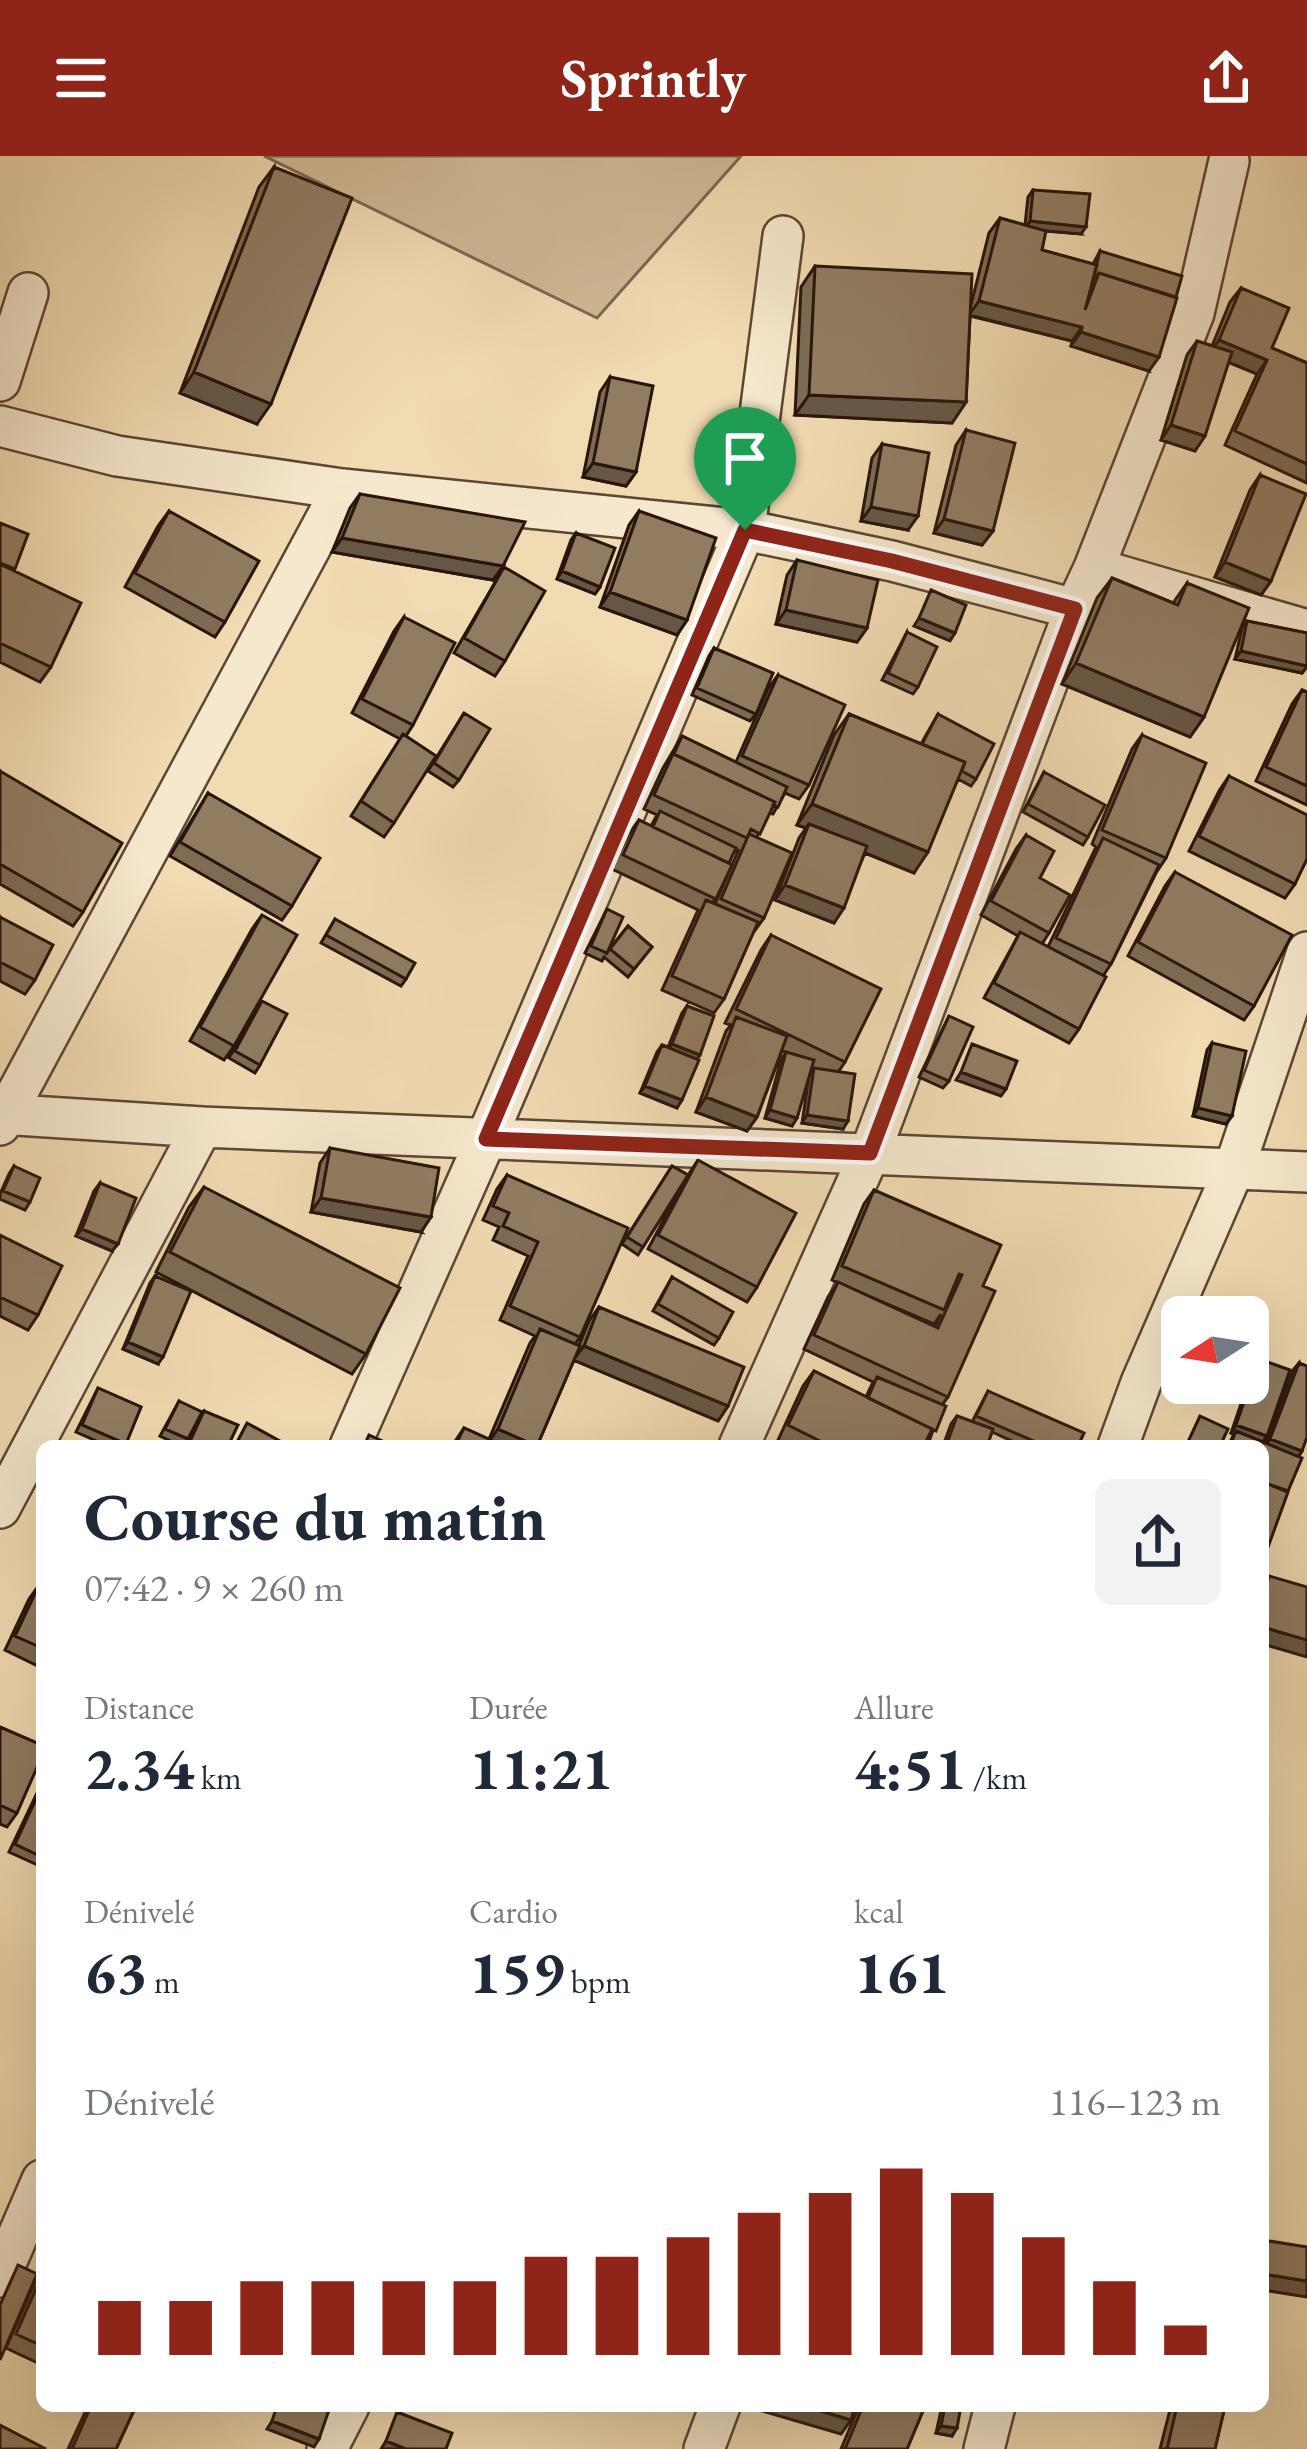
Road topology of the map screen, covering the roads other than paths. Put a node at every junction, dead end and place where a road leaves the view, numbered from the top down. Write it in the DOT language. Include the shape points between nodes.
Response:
graph roads {
  1 [pos="1229,161"];
  2 [pos="783,236"];
  3 [pos="28,292"];
  4 [pos="0,381"];
  5 [pos="0,426"];
  6 [pos="343,489"];
  7 [pos="745,530"];
  8 [pos="1094,568"];
  9 [pos="1075,609"];
  10 [pos="1307,630"];
  11 [pos="1307,952"];
  12 [pos="2,1118"];
  13 [pos="202,1127"];
  14 [pos="486,1139"];
  15 [pos="870,1153"];
  16 [pos="1234,1169"];
  17 [pos="1307,1172"];
  18 [pos="36,1440"];
  19 [pos="36,1440"];
  20 [pos="353,1440"];
  21 [pos="742,1440"];
  22 [pos="1120,1440"];
  23 [pos="0,1508"];
  24 [pos="36,2194"];
  25 [pos="0,2277"];
  26 [pos="346,2412"];
  27 [pos="718,2412"];
  28 [pos="993,2412"];
  29 [pos="327,2449"];
  30 [pos="704,2449"];
  31 [pos="984,2449"];
  1 -- 8 [label="street" via="1194,313"];
  2 -- 7 [label="street"];
  3 -- 4 [label="street"];
  5 -- 6 [label="street" via="117,456"];
  6 -- 7 [label="street"];
  6 -- 12 [label="street"];
  7 -- 9 [label="street"];
  7 -- 14 [label="street"];
  8 -- 9 [label="street"];
  8 -- 10 [label="street"];
  9 -- 15 [label="street"];
  11 -- 16 [label="street"];
  12 -- 13 [label="street"];
  13 -- 14 [label="street"];
  13 -- 19 [label="street"];
  14 -- 15 [label="street"];
  14 -- 20 [label="street"];
  15 -- 16 [label="street"];
  15 -- 21 [label="street"];
  16 -- 17 [label="street"];
  16 -- 22 [label="street"];
  18 -- 23 [label="street"];
  24 -- 25 [label="street"];
  26 -- 29 [label="street"];
  27 -- 30 [label="street"];
  28 -- 31 [label="street"];
}
